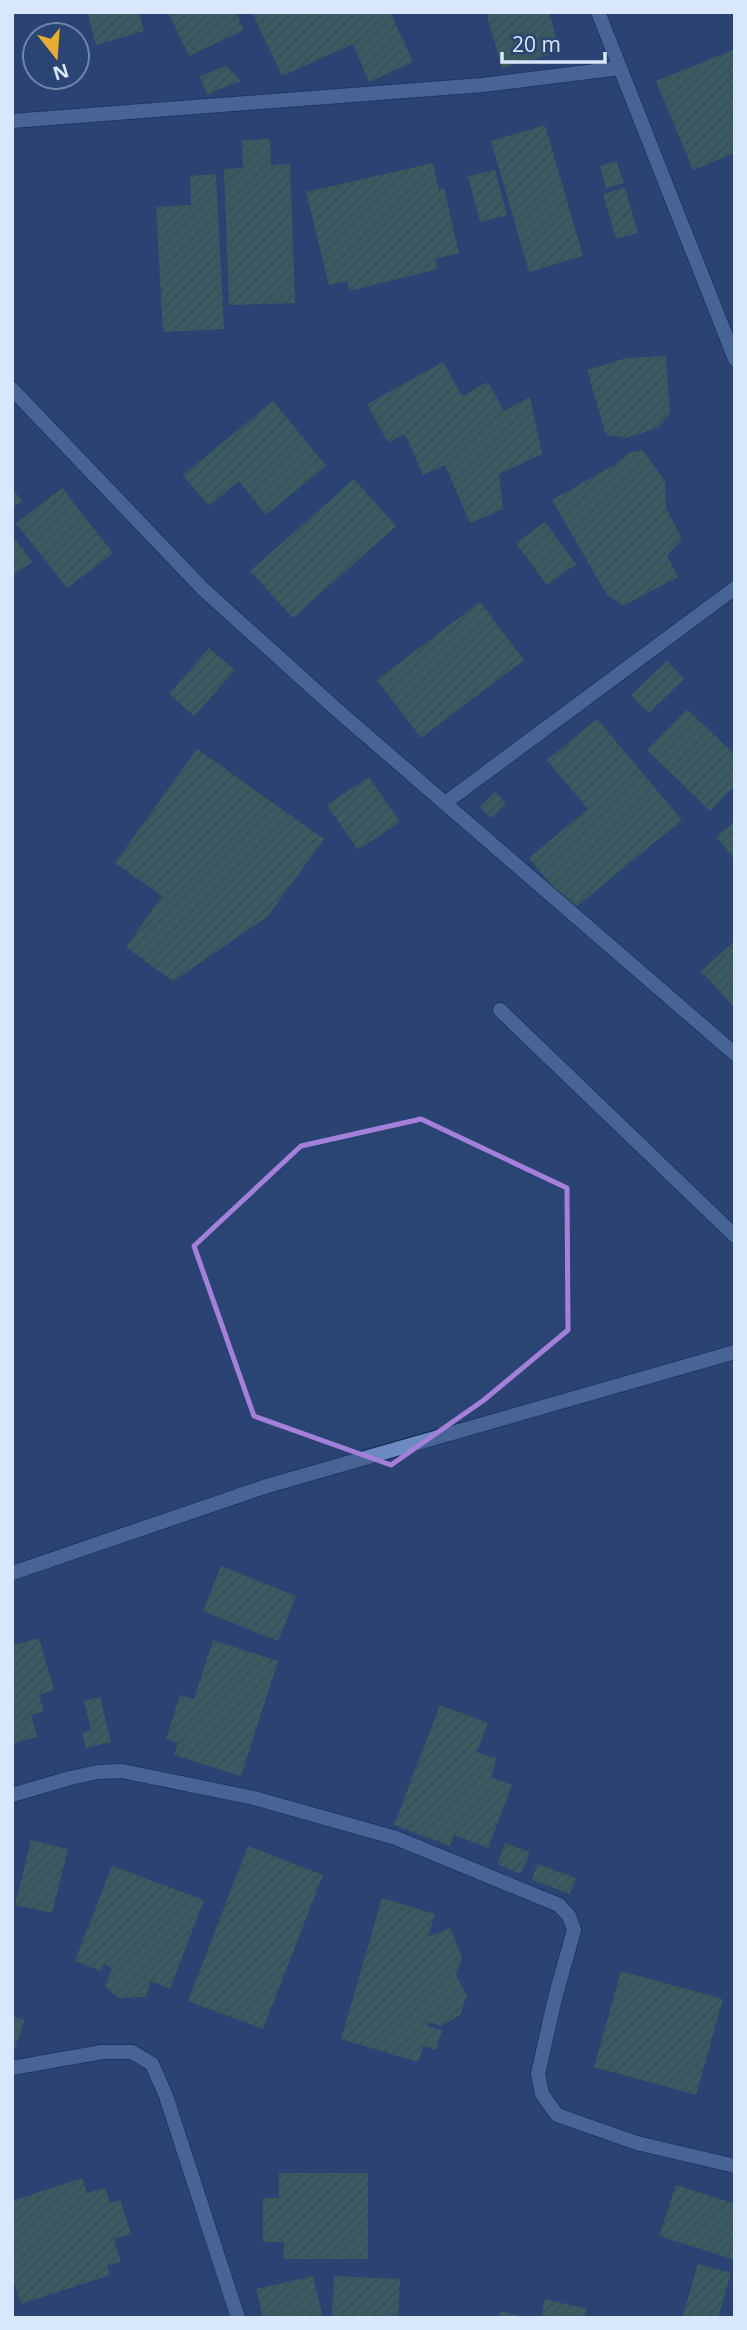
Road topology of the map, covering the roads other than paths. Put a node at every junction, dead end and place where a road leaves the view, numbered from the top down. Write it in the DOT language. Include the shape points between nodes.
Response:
graph roads {
  1 [pos="597,12"];
  2 [pos="620,68"];
  3 [pos="12,121"];
  4 [pos="735,359"];
  5 [pos="12,388"];
  6 [pos="735,588"];
  7 [pos="445,803"];
  8 [pos="500,1010"];
  9 [pos="735,1054"];
  10 [pos="735,1236"];
  11 [pos="735,1352"];
  12 [pos="12,1573"];
  13 [pos="12,1795"];
  14 [pos="12,2068"];
  15 [pos="735,2166"];
  16 [pos="238,2318"];
  1 -- 2 [label="street"];
  2 -- 3 [label="street" via="483,85"];
  2 -- 4 [label="street"];
  5 -- 7 [label="street" via="203,589"];
  6 -- 7 [label="street"];
  7 -- 9 [label="street"];
  8 -- 10 [label="street"];
  11 -- 12 [label="street" via="267,1486"];
  13 -- 15 [label="street" via="99,1772 122,1771 254,1798 396,1838 559,1905 574,1930 538,2074 542,2094 557,2115 638,2143"];
  14 -- 16 [label="street" via="102,2052 132,2052 152,2064"];
}
